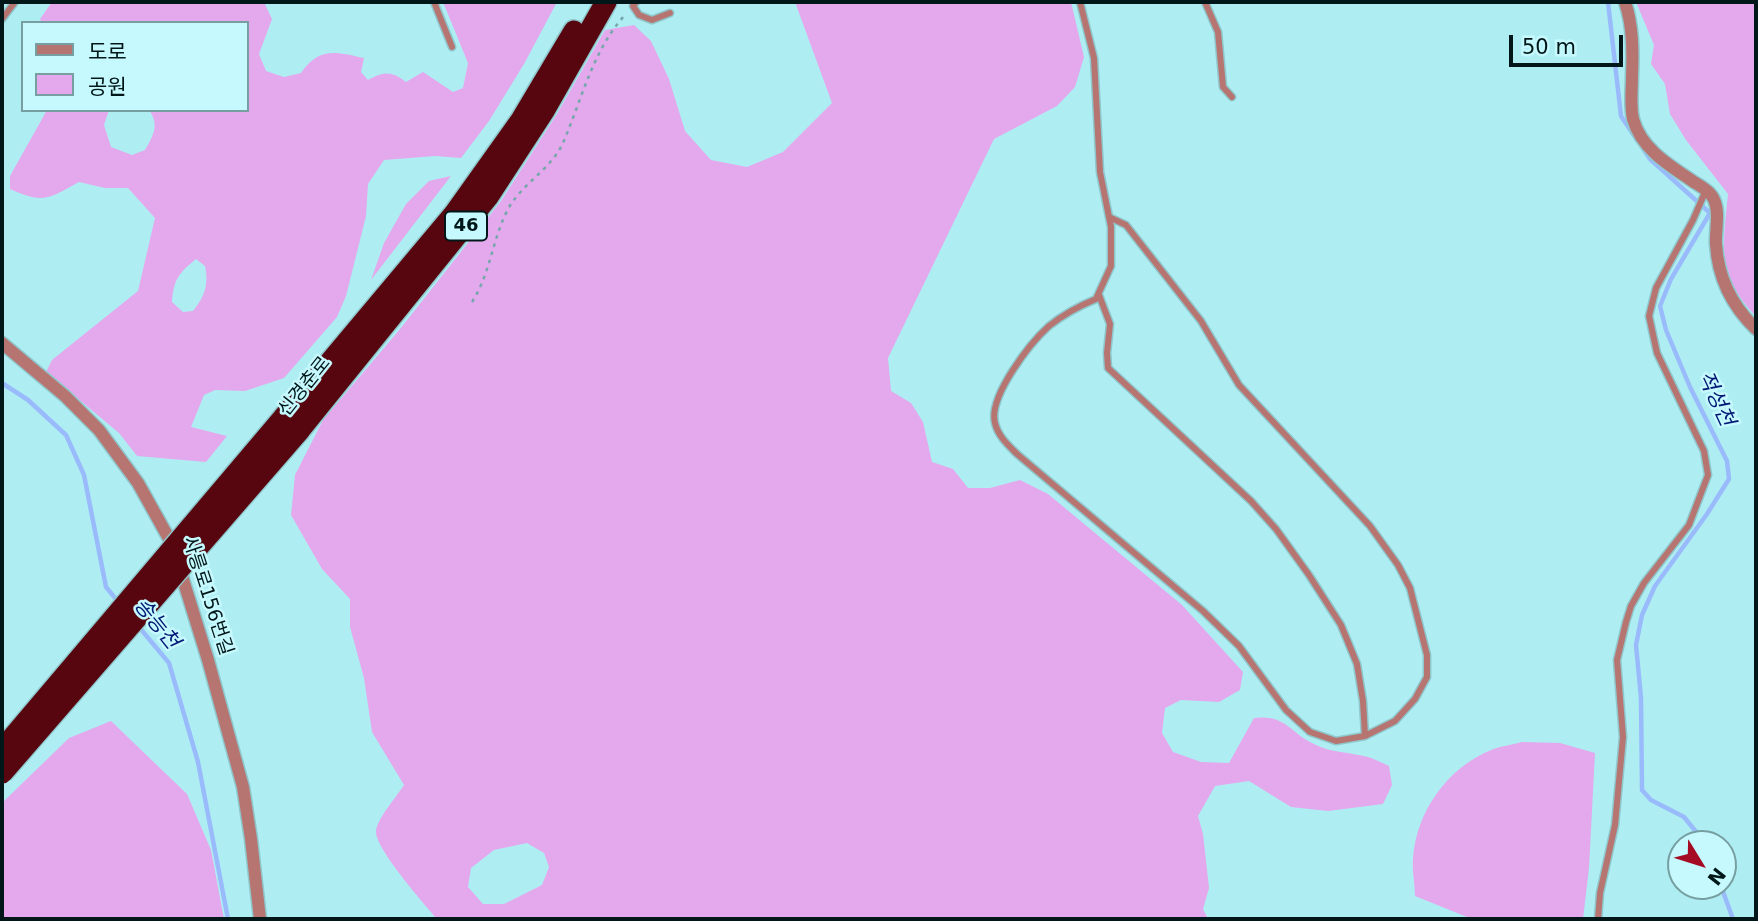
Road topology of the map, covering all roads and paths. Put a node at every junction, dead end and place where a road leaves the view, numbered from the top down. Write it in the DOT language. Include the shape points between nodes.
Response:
graph roads {
  1 [pos="15,2"];
  2 [pos="434,2"];
  3 [pos="589,2"];
  4 [pos="606,2"];
  5 [pos="1080,2"];
  6 [pos="1205,2"];
  7 [pos="1625,2"];
  8 [pos="635,4"];
  9 [pos="670,13"];
  10 [pos="2,19"];
  11 [pos="452,47"];
  12 [pos="1232,97"];
  13 [pos="1706,190"];
  14 [pos="1109,217"];
  15 [pos="1099,295"];
  16 [pos="472,302"];
  17 [pos="1756,329"];
  18 [pos="4,349"];
  19 [pos="291,424"];
  20 [pos="1365,736"];
  21 [pos="2,750"];
  22 [pos="2,773"];
  23 [pos="260,919"];
  24 [pos="1598,919"];
  1 -- 10 [label="lane"];
  2 -- 11 [label="lane"];
  3 -- 19 [label="highway, 신경춘로 / 46" via="521,120"];
  4 -- 19 [label="highway, 신경춘로 / 46" via="488,197"];
  5 -- 14 [label="lane" via="1094,58 1100,172"];
  6 -- 12 [label="lane" via="1218,32 1223,87"];
  7 -- 13 [label="street" via="1633,54 1632,111 1639,133 1652,151"];
  8 -- 9 [label="lane" via="639,15 652,20"];
  8 -- 16 [label="path" via="615,25 594,64 562,145 506,211 483,285"];
  13 -- 17 [label="street" via="1716,209 1718,256 1727,292"];
  13 -- 24 [label="lane" via="1656,288 1649,316 1657,353 1704,452 1708,475 1689,525 1644,583 1626,622 1617,660 1623,737 1615,825"];
  14 -- 15 [label="lane" via="1111,266"];
  14 -- 20 [label="lane" via="1126,225 1201,321 1239,386 1370,526 1410,588 1427,655 1427,677 1395,721"];
  15 -- 20 [label="lane" via="1111,324 1108,368 1251,501 1276,529 1341,625 1357,664"];
  15 -- 20 [label="lane" via="1048,327 1004,385 995,403 994,422 1002,439 1203,611 1239,646 1286,710 1310,732 1336,741"];
  18 -- 23 [label="street, 사릉로156번길" via="65,396 99,430 138,483 172,544 243,787"];
  19 -- 21 [label="highway, 신경춘로 / 46, bridge"];
  19 -- 22 [label="highway, 신경춘로 / 46, bridge"];
}
